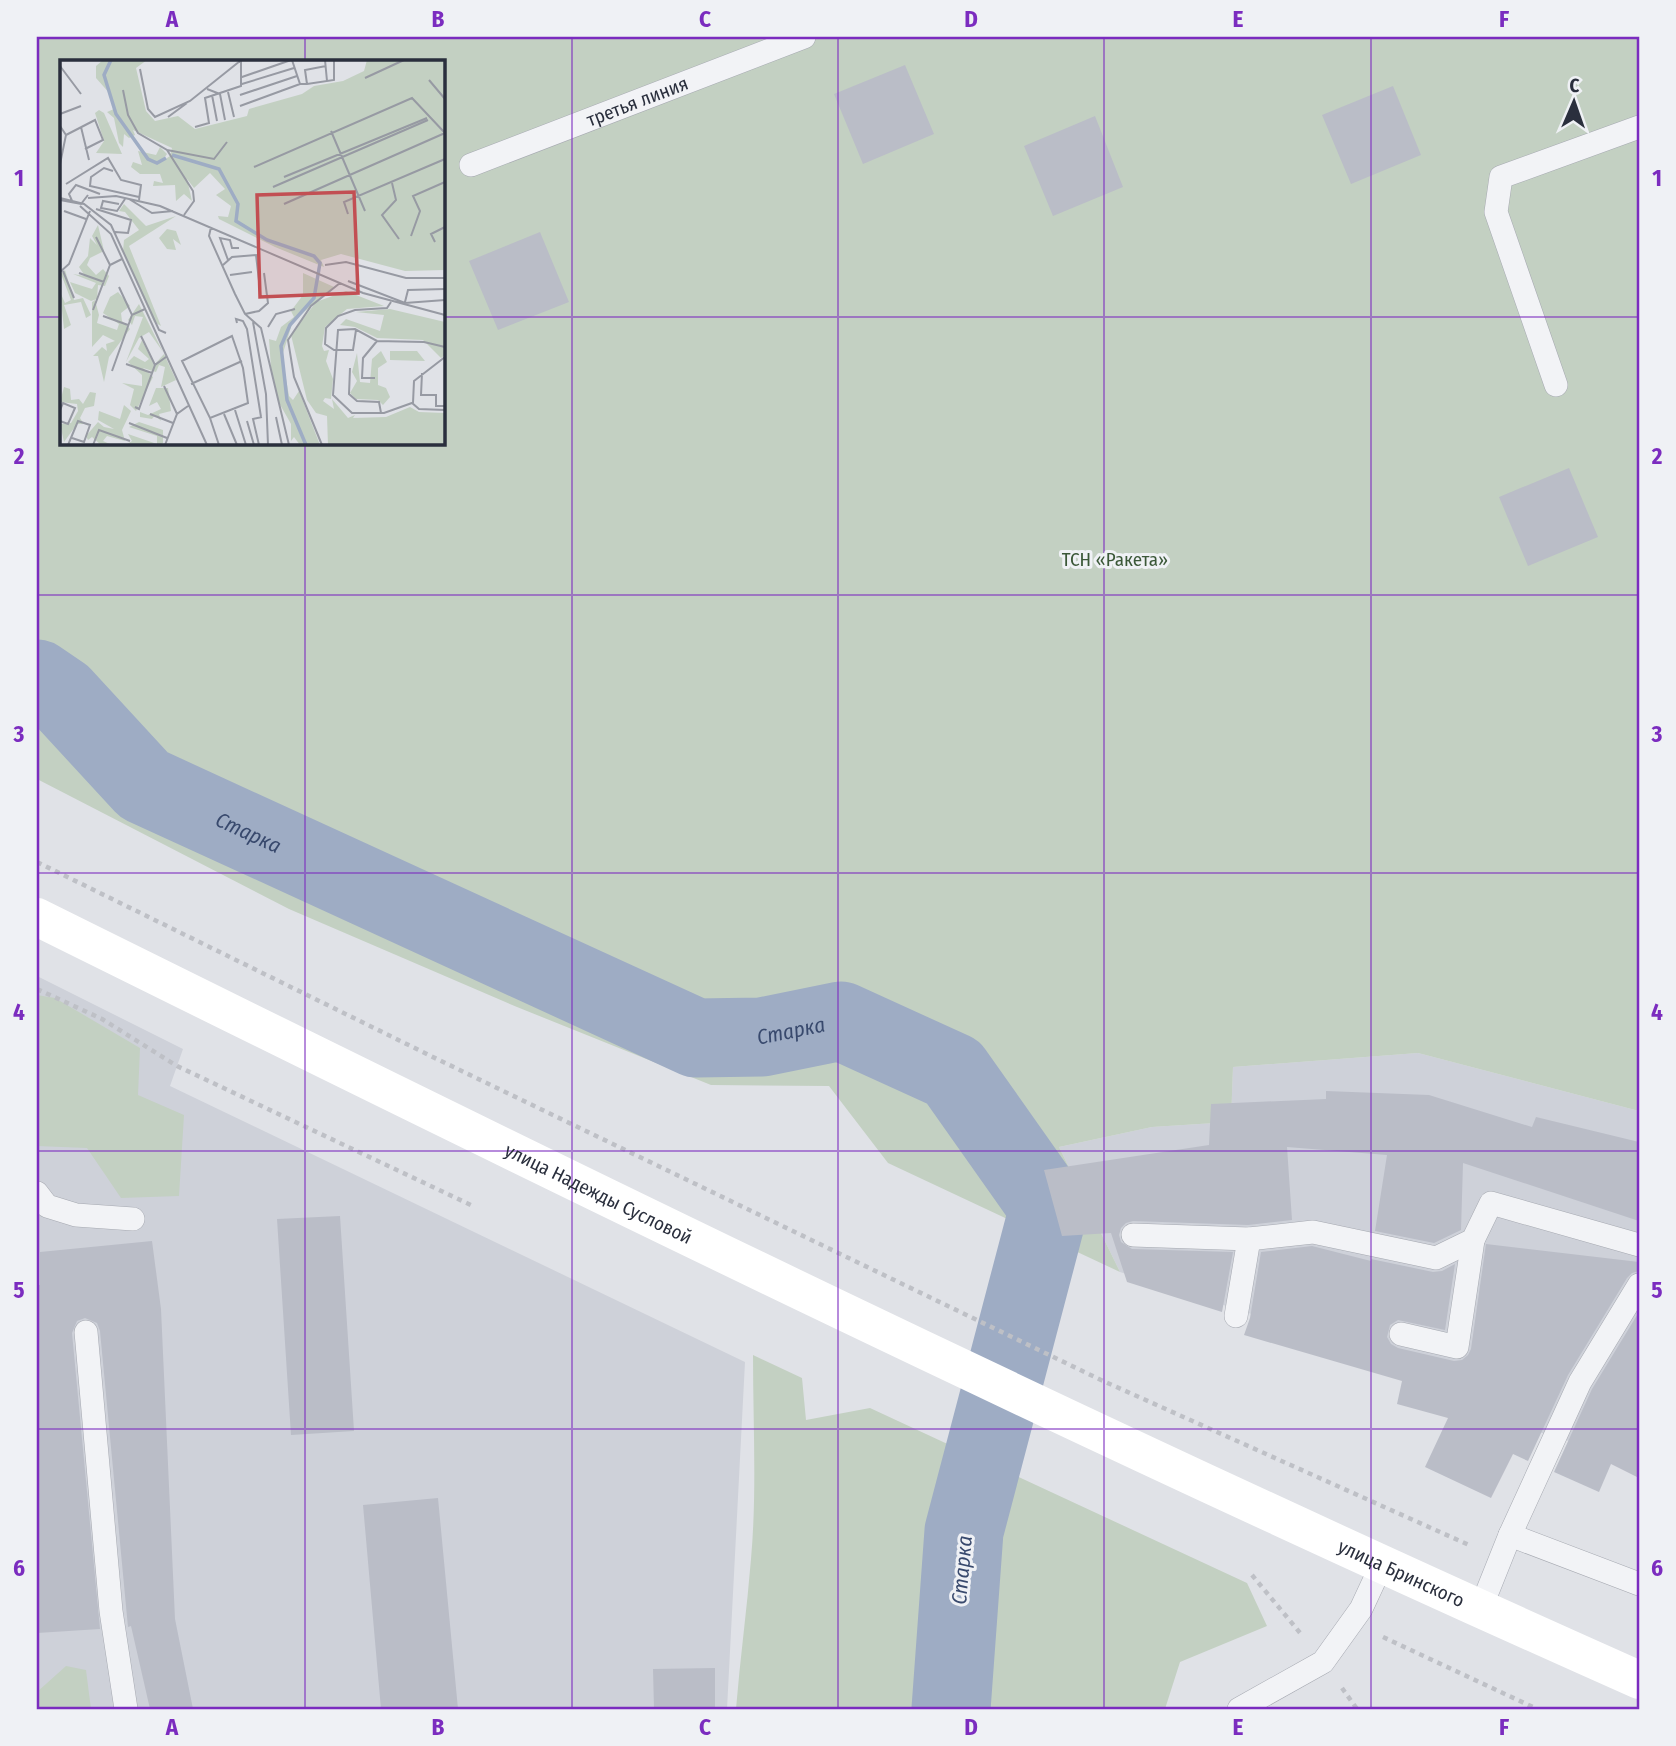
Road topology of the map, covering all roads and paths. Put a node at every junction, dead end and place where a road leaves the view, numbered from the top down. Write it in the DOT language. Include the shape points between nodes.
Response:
graph roads {
  1 [pos="804,37"];
  2 [pos="1639,127"];
  3 [pos="471,165"];
  4 [pos="1556,385"];
  5 [pos="37,862"];
  6 [pos="37,917"];
  7 [pos="37,989"];
  8 [pos="37,1193"];
  9 [pos="473,1206"];
  10 [pos="133,1219"];
  11 [pos="1133,1235"];
  12 [pos="1249,1238"];
  13 [pos="1473,1240"];
  14 [pos="1639,1245"];
  15 [pos="1639,1285"];
  16 [pos="1236,1316"];
  17 [pos="86,1332"];
  18 [pos="1401,1334"];
  19 [pos="1164,1464"];
  20 [pos="1510,1535"];
  21 [pos="1502,1559"];
  22 [pos="1382,1564"];
  23 [pos="1639,1584"];
  24 [pos="1480,1610"];
  25 [pos="1351,1622"];
  26 [pos="1639,1680"];
  27 [pos="125,1709"];
  28 [pos="1239,1709"];
  29 [pos="1537,1709"];
  1 -- 3 [label="lane, третья линия"];
  2 -- 4 [label="lane" via="1501,177 1496,212"];
  5 -- 21 [label="path" via="913,1289"];
  6 -- 19 [label="main road, улица Надежды Сусловой" via="456,1125"];
  7 -- 9 [label="path" via="102,1019 177,1066"];
  8 -- 10 [label="lane" via="47,1206 76,1215"];
  11 -- 12 [label="lane"];
  12 -- 13 [label="lane" via="1313,1232 1436,1258"];
  12 -- 16 [label="lane"];
  13 -- 14 [label="lane" via="1491,1203"];
  13 -- 18 [label="lane" via="1457,1346"];
  15 -- 20 [label="lane" via="1580,1382"];
  17 -- 27 [label="lane" via="111,1611"];
  19 -- 22 [label="main road, улица Бринского"];
  20 -- 21 [label="lane"];
  20 -- 23 [label="lane"];
  21 -- 24 [label="lane"];
  22 -- 24 [label="main road, улица Бринского"];
  22 -- 25 [label="lane"];
  24 -- 26 [label="main road, улица Бринского"];
  25 -- 28 [label="lane" via="1323,1662"];
  25 -- 29 [label="path"];
}
